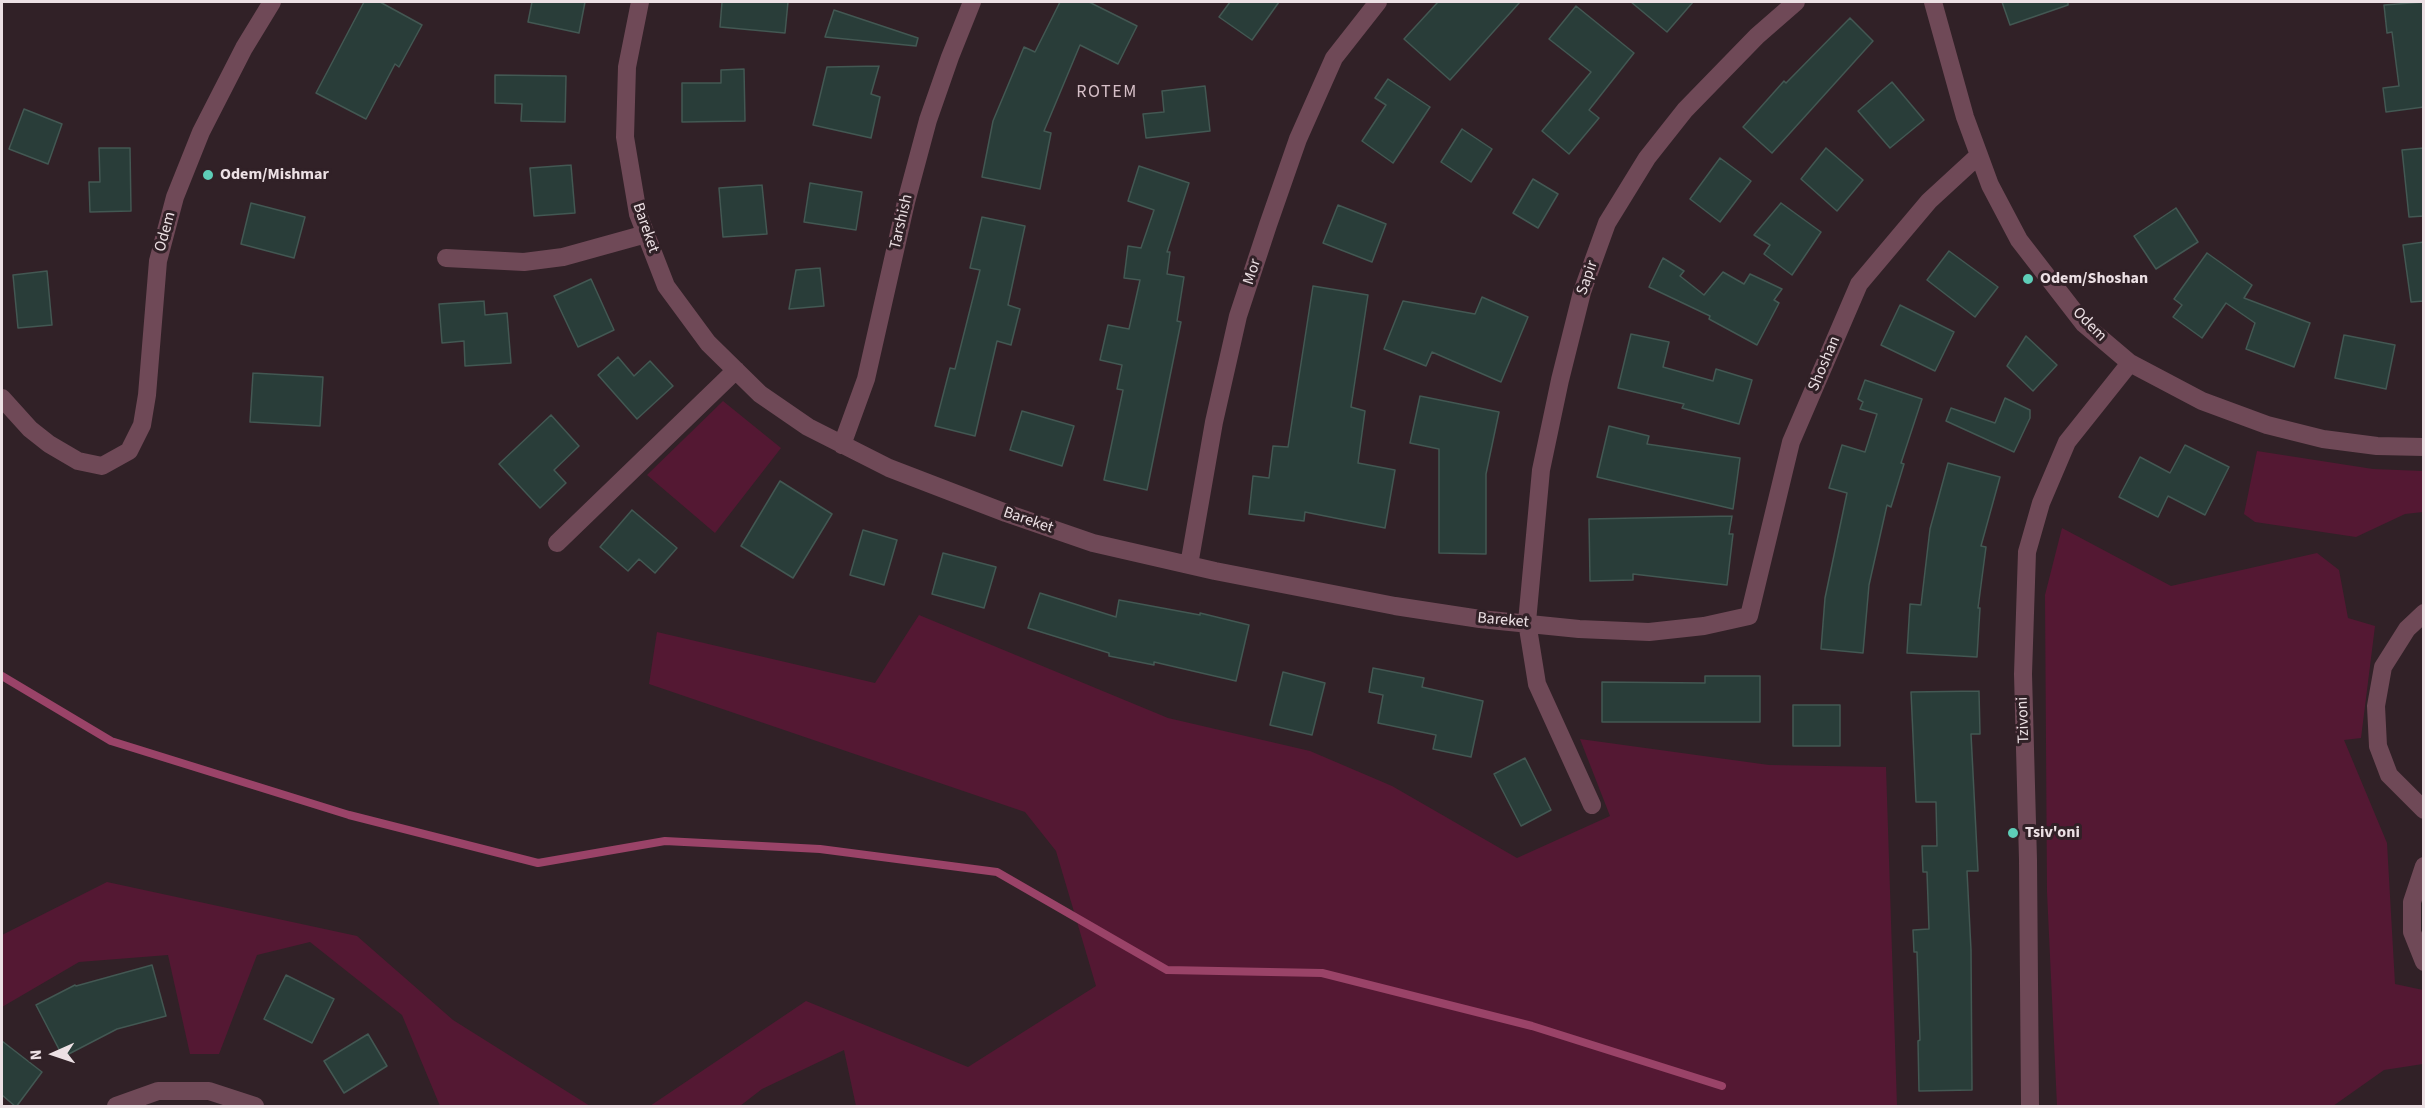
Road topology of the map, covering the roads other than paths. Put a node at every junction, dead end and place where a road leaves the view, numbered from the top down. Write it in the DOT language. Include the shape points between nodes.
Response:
graph roads {
  1 [pos="272,2"];
  2 [pos="640,2"];
  3 [pos="972,2"];
  4 [pos="1378,2"];
  5 [pos="1796,2"];
  6 [pos="1933,2"];
  7 [pos="1979,155"];
  8 [pos="646,234"];
  9 [pos="447,258"];
  10 [pos="2130,363"];
  11 [pos="736,370"];
  12 [pos="2,398"];
  13 [pos="842,445"];
  14 [pos="2424,447"];
  15 [pos="558,543"];
  16 [pos="1189,565"];
  17 [pos="2424,613"];
  18 [pos="1749,616"];
  19 [pos="1527,622"];
  20 [pos="1593,805"];
  21 [pos="2424,810"];
  22 [pos="2424,866"];
  23 [pos="2424,962"];
  24 [pos="116,1107"];
  25 [pos="255,1107"];
  26 [pos="2030,1107"];
  1 -- 12 [label="street, Odem" via="201,132 175,197 158,261 142,425 129,451 102,466 78,460 30,429"];
  2 -- 8 [label="street, Bareket" via="627,67 625,137 638,214"];
  3 -- 13 [label="street, Tarshish" via="928,120 866,380"];
  4 -- 16 [label="street, Mor" via="1334,58 1298,139 1268,225 1238,316 1214,422"];
  5 -- 19 [label="street, Sapir" via="1756,36 1685,110 1647,158 1608,223 1582,292 1544,459"];
  6 -- 7 [label="street, Odem"];
  7 -- 10 [label="street, Odem" via="2019,240 2084,324"];
  7 -- 18 [label="street, Shoshan" via="1929,201 1859,284 1791,442"];
  8 -- 9 [label="street" via="563,257 524,262"];
  8 -- 11 [label="street, Bareket" via="666,286 708,343"];
  10 -- 14 [label="street, Odem" via="2202,401 2266,425 2344,442"];
  10 -- 26 [label="street, Tzivoni" via="2067,442 2041,503 2027,552 2023,674"];
  11 -- 13 [label="street, Bareket" via="760,394"];
  11 -- 15 [label="street"];
  13 -- 16 [label="street, Bareket" via="889,468 1006,513 1093,543"];
  16 -- 19 [label="street, Bareket" via="1395,606"];
  17 -- 21 [label="street" via="2407,629 2383,666 2376,706 2378,746 2389,775"];
  18 -- 19 [label="street, Bareket" via="1649,632"];
  19 -- 20 [label="street, Sapir" via="1537,684"];
  22 -- 23 [label="street" via="2412,902 2412,932"];
  24 -- 25 [label="street" via="158,1091 209,1091"];
}
